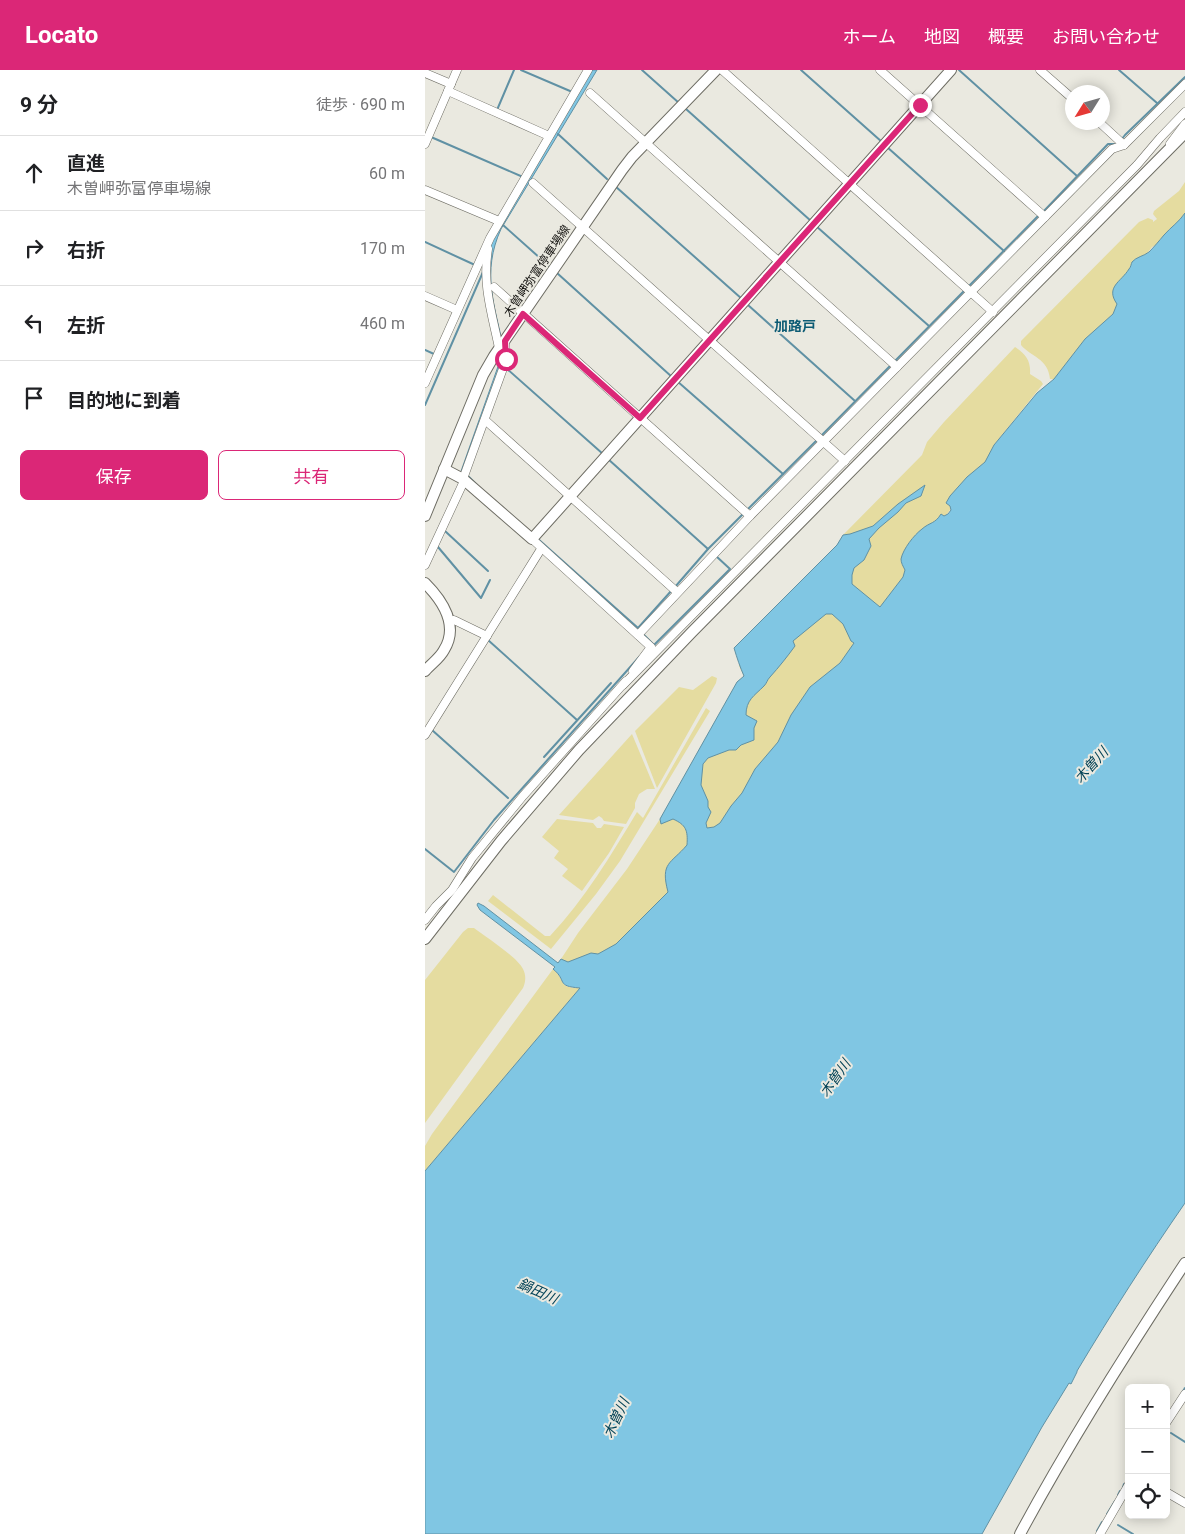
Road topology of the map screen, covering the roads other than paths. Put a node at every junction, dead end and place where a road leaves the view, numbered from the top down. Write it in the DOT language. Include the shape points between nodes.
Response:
graph roads {
  1 [pos="457,70"];
  2 [pos="588,70"];
  3 [pos="716,70"];
  4 [pos="722,70"];
  5 [pos="880,70"];
  6 [pos="951,70"];
  7 [pos="1040,70"];
  8 [pos="425,73"];
  9 [pos="1185,84"];
  10 [pos="449,88"];
  11 [pos="1065,92"];
  12 [pos="590,93"];
  13 [pos="920,105"];
  14 [pos="1185,112"];
  15 [pos="1185,124"];
  16 [pos="1108,130"];
  17 [pos="1185,133"];
  18 [pos="549,136"];
  19 [pos="646,143"];
  20 [pos="425,144"];
  21 [pos="1124,145"];
  22 [pos="1169,148"];
  23 [pos="533,182"];
  24 [pos="850,184"];
  25 [pos="425,190"];
  26 [pos="1045,217"];
  27 [pos="499,221"];
  28 [pos="583,227"];
  29 [pos="491,238"];
  30 [pos="779,262"];
  31 [pos="494,287"];
  32 [pos="971,292"];
  33 [pos="425,296"];
  34 [pos="457,310"];
  35 [pos="993,312"];
  36 [pos="523,314"];
  37 [pos="710,340"];
  38 [pos="502,345"];
  39 [pos="897,367"];
  40 [pos="425,383"];
  41 [pos="640,418"];
  42 [pos="485,420"];
  43 [pos="823,441"];
  44 [pos="845,461"];
  45 [pos="444,469"];
  46 [pos="461,478"];
  47 [pos="571,497"];
  48 [pos="425,516"];
  49 [pos="750,516"];
  50 [pos="531,539"];
  51 [pos="541,549"];
  52 [pos="425,565"];
  53 [pos="425,584"];
  54 [pos="677,592"];
  55 [pos="449,621"];
  56 [pos="638,635"];
  57 [pos="487,636"];
  58 [pos="425,671"];
  59 [pos="623,685"];
  60 [pos="425,735"];
  61 [pos="425,920"];
  62 [pos="425,939"];
  63 [pos="1185,1263"];
  64 [pos="1185,1394"];
  65 [pos="1170,1417"];
  66 [pos="1125,1491"];
  67 [pos="1170,1495"];
  68 [pos="1185,1504"];
  69 [pos="1020,1534"];
  70 [pos="1099,1534"];
  1 -- 10 [label="street"];
  2 -- 18 [label="street"];
  3 -- 19 [label="street, 木曽岬弥富停車場線"];
  4 -- 24 [label="street"];
  5 -- 13 [label="street"];
  6 -- 13 [label="street"];
  7 -- 11 [label="street"];
  8 -- 10 [label="street"];
  9 -- 21 [label="street"];
  10 -- 18 [label="street"];
  10 -- 20 [label="street"];
  12 -- 19 [label="street"];
  13 -- 24 [label="street"];
  13 -- 26 [label="street"];
  14 -- 35 [label="street"];
  15 -- 22 [label="street"];
  16 -- 21 [label="street"];
  17 -- 22 [label="street"];
  18 -- 27 [label="street"];
  19 -- 28 [label="street, 木曽岬弥富停車場線" via="622,170"];
  19 -- 30 [label="street"];
  21 -- 26 [label="street" via="1112,149"];
  22 -- 62 [label="street" via="579,750 501,841"];
  23 -- 28 [label="street"];
  24 -- 30 [label="street"];
  24 -- 32 [label="street"];
  25 -- 27 [label="street"];
  26 -- 32 [label="street"];
  27 -- 29 [label="street"];
  28 -- 36 [label="street, 木曽岬弥富停車場線"];
  28 -- 37 [label="street"];
  29 -- 34 [label="street"];
  29 -- 38 [label="street" via="485,264 486,282"];
  30 -- 37 [label="street"];
  30 -- 39 [label="street"];
  31 -- 36 [label="street"];
  32 -- 35 [label="street"];
  32 -- 39 [label="street"];
  33 -- 34 [label="street"];
  34 -- 40 [label="street"];
  35 -- 44 [label="street"];
  36 -- 38 [label="street, 木曽岬弥富停車場線"];
  36 -- 41 [label="street"];
  37 -- 41 [label="street"];
  37 -- 43 [label="street"];
  38 -- 42 [label="street" via="505,363"];
  38 -- 45 [label="street, 木曽岬弥富停車場線" via="483,375"];
  39 -- 43 [label="street"];
  41 -- 47 [label="street"];
  41 -- 49 [label="street"];
  42 -- 46 [label="street"];
  42 -- 47 [label="street"];
  43 -- 44 [label="street"];
  43 -- 49 [label="street"];
  44 -- 59 [label="street"];
  45 -- 46 [label="street"];
  45 -- 48 [label="street, 木曽岬弥富停車場線"];
  46 -- 50 [label="street"];
  46 -- 52 [label="street"];
  47 -- 50 [label="street"];
  47 -- 54 [label="street"];
  49 -- 54 [label="street"];
  50 -- 51 [label="street"];
  51 -- 56 [label="street"];
  51 -- 57 [label="street"];
  53 -- 55 [label="street" via="441,602"];
  54 -- 56 [label="street"];
  55 -- 57 [label="street" via="454,620"];
  55 -- 58 [label="street" via="450,635 444,651"];
  56 -- 59 [label="street" via="651,647"];
  57 -- 60 [label="street"];
  59 -- 61 [label="street" via="523,796 472,858 453,890"];
  63 -- 69 [label="street" via="1123,1359"];
  64 -- 65 [label="street"];
  66 -- 70 [label="street"];
  67 -- 68 [label="street"];
}
